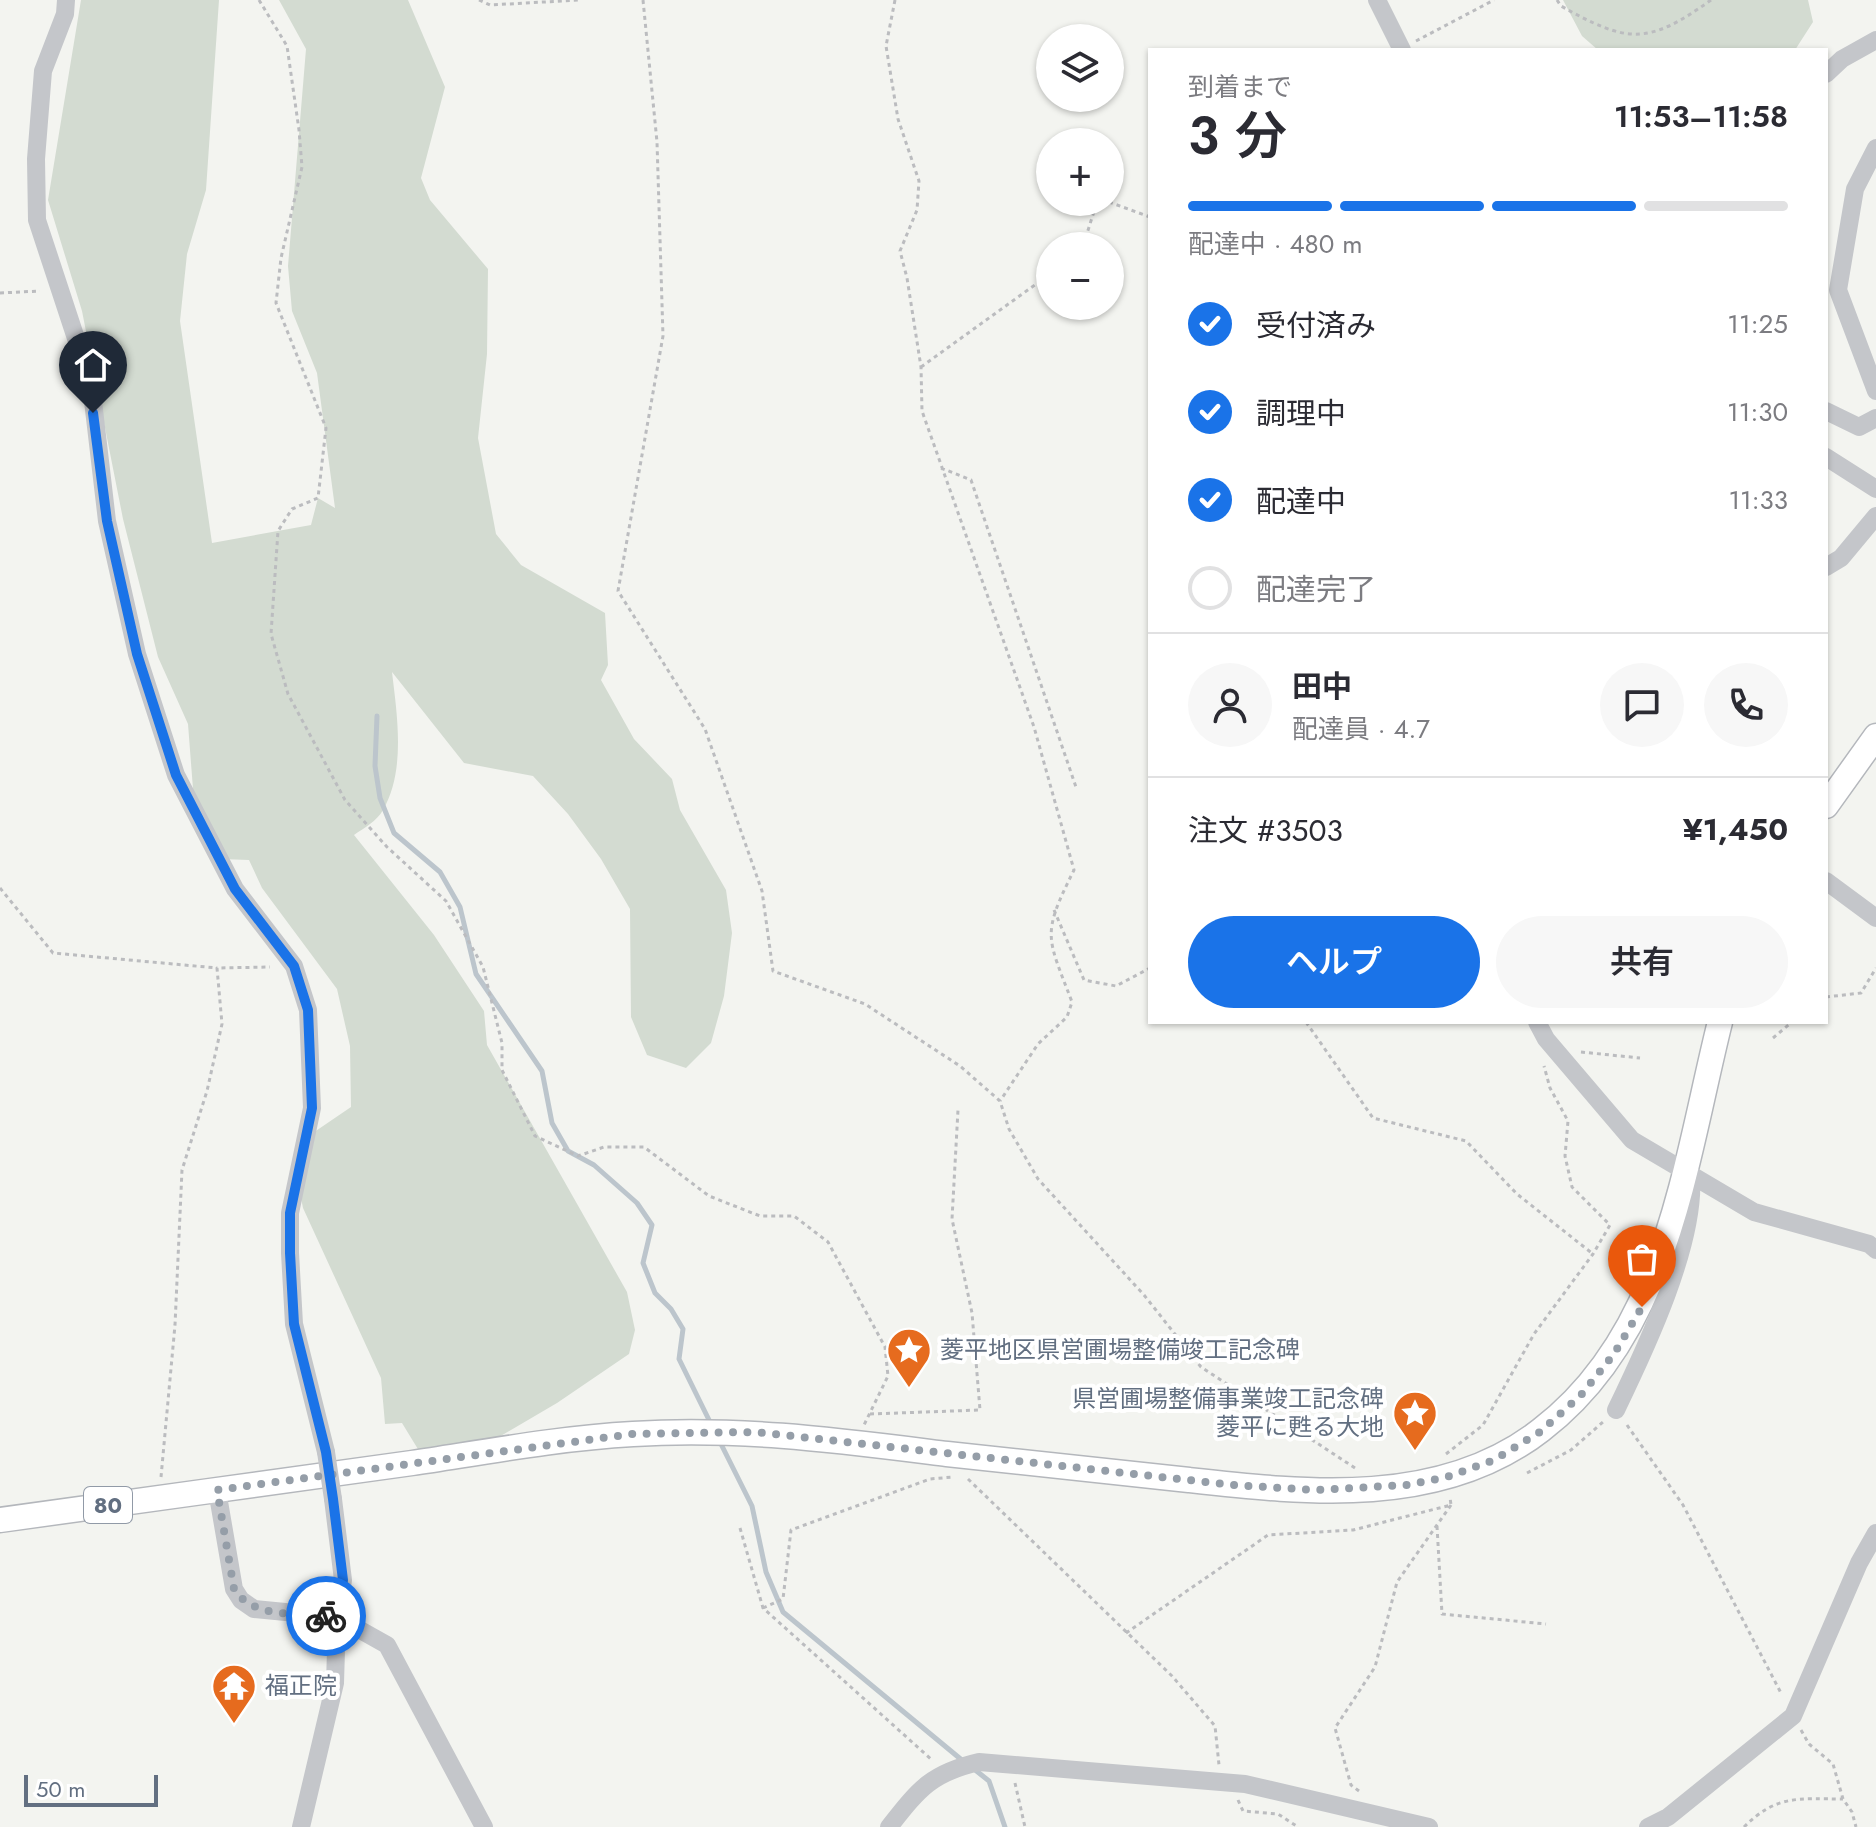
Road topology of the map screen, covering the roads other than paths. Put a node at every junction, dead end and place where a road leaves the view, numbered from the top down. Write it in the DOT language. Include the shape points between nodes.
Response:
graph roads {
  1 [pos="66,0"];
  2 [pos="1377,0"];
  3 [pos="1876,40"];
  4 [pos="1401,48"];
  5 [pos="1828,72"];
  6 [pos="1876,148"];
  7 [pos="1876,391"];
  8 [pos="1828,412"];
  9 [pos="1876,418"];
  10 [pos="1828,458"];
  11 [pos="1876,489"];
  12 [pos="1876,516"];
  13 [pos="1828,566"];
  14 [pos="1876,736"];
  15 [pos="1828,803"];
  16 [pos="1828,882"];
  17 [pos="1876,918"];
  18 [pos="1720,1024"];
  19 [pos="1546,1037"];
  20 [pos="1688,1175"];
  21 [pos="1876,1250"];
  22 [pos="1616,1410"];
  23 [pos="217,1490"];
  24 [pos="0,1520"];
  25 [pos="1876,1533"];
  26 [pos="337,1617"];
  27 [pos="301,1827"];
  28 [pos="484,1827"];
  29 [pos="889,1827"];
  30 [pos="1429,1827"];
  31 [pos="1648,1827"];
  1 -- 26 [label="street, bridge" via="43,71 37,220 91,384 107,521 137,654 176,775 235,889 294,966 308,1010 312,1108 290,1213 294,1324 333,1499 343,1580"];
  2 -- 4 [label="street"];
  3 -- 5 [label="street"];
  6 -- 7 [label="street" via="1855,189 1838,290"];
  8 -- 9 [label="street" via="1859,427"];
  10 -- 11 [label="street"];
  12 -- 13 [label="street"];
  14 -- 15 [label="main road"];
  16 -- 17 [label="street"];
  18 -- 20 [label="main road, 80"];
  19 -- 20 [label="street" via="1632,1140"];
  20 -- 21 [label="street" via="1754,1212"];
  20 -- 22 [label="street" via="1693,1201 1672,1273 1647,1347"];
  20 -- 23 [label="main road, 80" via="1642,1307 1581,1395 1540,1432 1494,1460 1443,1468 1385,1487 1233,1485 756,1432 632,1434"];
  23 -- 24 [label="main road, 80"];
  23 -- 26 [label="street" via="234,1589 241,1600 254,1609"];
  25 -- 31 [label="street" via="1793,1716 1668,1817"];
  26 -- 27 [label="street" via="335,1683"];
  26 -- 28 [label="street" via="387,1645"];
  29 -- 30 [label="street" via="943,1770 979,1762 1225,1781"];
}
